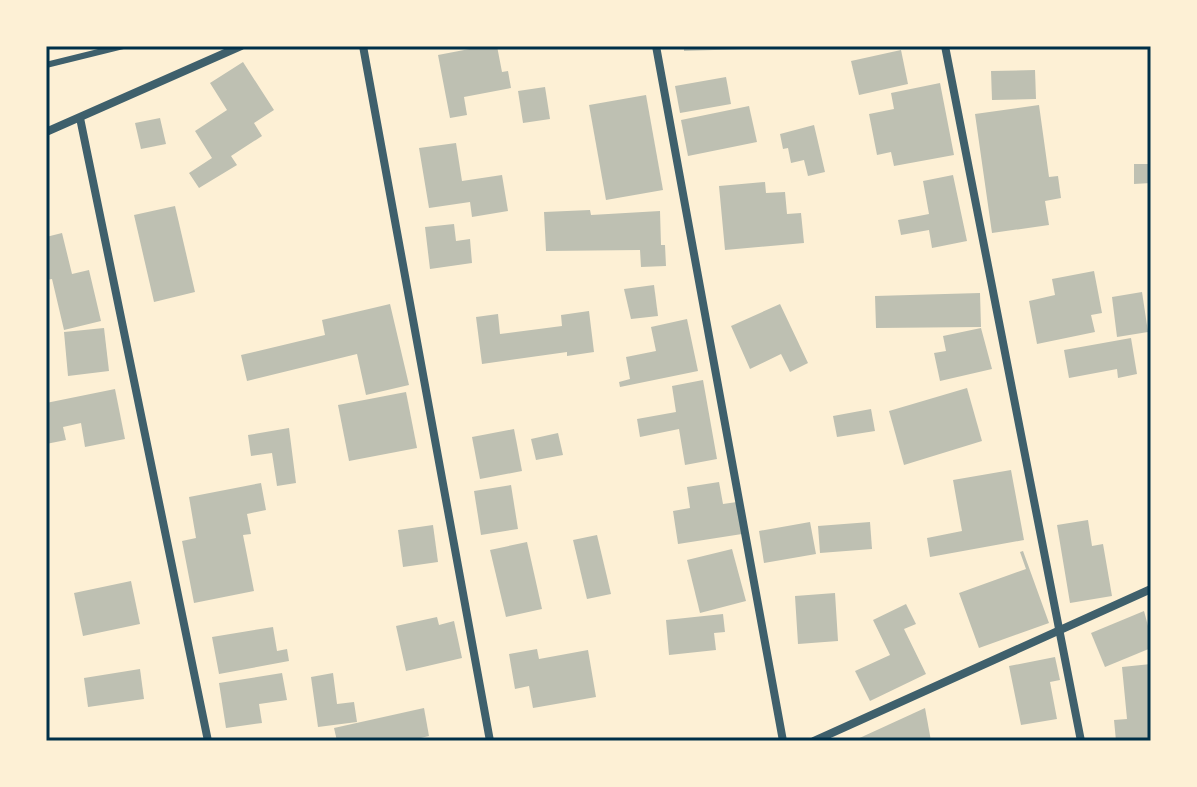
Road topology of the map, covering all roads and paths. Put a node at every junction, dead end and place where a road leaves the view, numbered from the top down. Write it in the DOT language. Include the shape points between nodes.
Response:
graph roads {
  1 [pos="123,46"];
  2 [pos="241,46"];
  3 [pos="363,46"];
  4 [pos="656,46"];
  5 [pos="945,46"];
  6 [pos="46,65"];
  7 [pos="80,118"];
  8 [pos="46,132"];
  9 [pos="1151,589"];
  10 [pos="1059,629"];
  11 [pos="208,741"];
  12 [pos="490,741"];
  13 [pos="783,741"];
  14 [pos="814,741"];
  15 [pos="1081,741"];
  1 -- 6 [label="lane"];
  2 -- 7 [label="street"];
  3 -- 12 [label="street"];
  4 -- 13 [label="street"];
  5 -- 10 [label="street"];
  7 -- 8 [label="street"];
  7 -- 11 [label="street"];
  9 -- 10 [label="street"];
  10 -- 14 [label="street"];
  10 -- 15 [label="street"];
}
